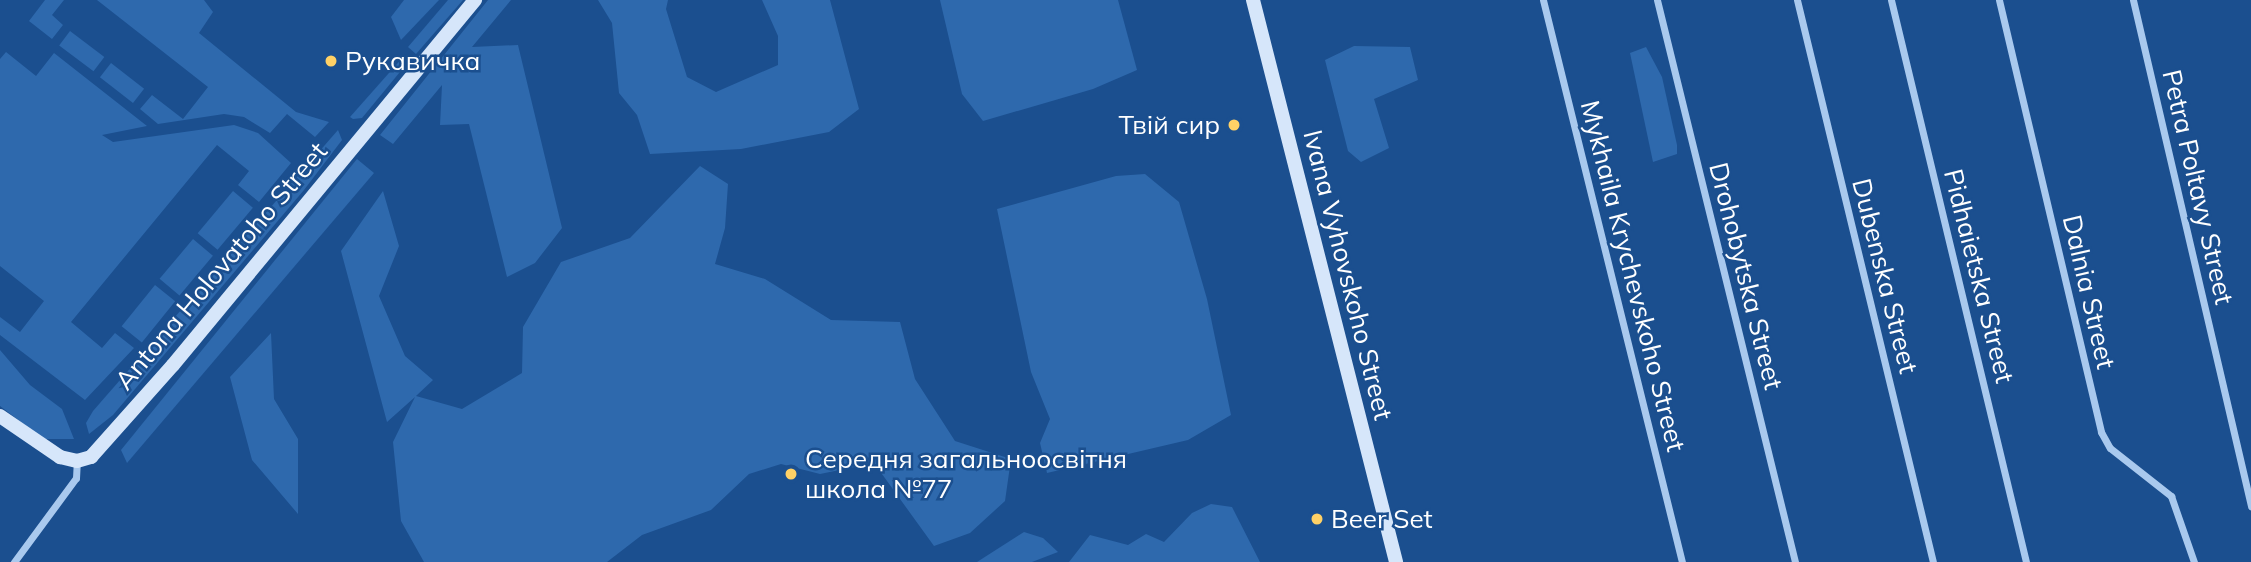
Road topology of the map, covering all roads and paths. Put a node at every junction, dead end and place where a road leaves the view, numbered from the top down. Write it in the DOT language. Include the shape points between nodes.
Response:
graph roads {
  1 [pos="475,0"];
  2 [pos="1253,0"];
  3 [pos="1543,0"];
  4 [pos="1657,0"];
  5 [pos="1797,0"];
  6 [pos="1891,0"];
  7 [pos="1999,0"];
  8 [pos="2133,0"];
  9 [pos="0,416"];
  10 [pos="77,461"];
  11 [pos="2251,506"];
  12 [pos="14,562"];
  13 [pos="1396,562"];
  14 [pos="1682,562"];
  15 [pos="1795,562"];
  16 [pos="1933,562"];
  17 [pos="2026,562"];
  18 [pos="2194,562"];
  1 -- 10 [label="street, Antona Holovatoho Street" via="173,365 91,457"];
  2 -- 13 [label="street, Ivana Vyhovskoho Street"];
  3 -- 14 [label="street, Mykhaila Krychevskoho Street"];
  4 -- 15 [label="street, Drohobytska Street"];
  5 -- 16 [label="street, Dubenska Street"];
  6 -- 17 [label="street, Pidhaietska Street"];
  7 -- 18 [label="street, Dalnia Street" via="2101,432 2109,448 2171,496"];
  8 -- 11 [label="street, Petra Poltavy Street"];
  9 -- 10 [label="street" via="60,457"];
  10 -- 12 [label="street" via="76,478"];
}
